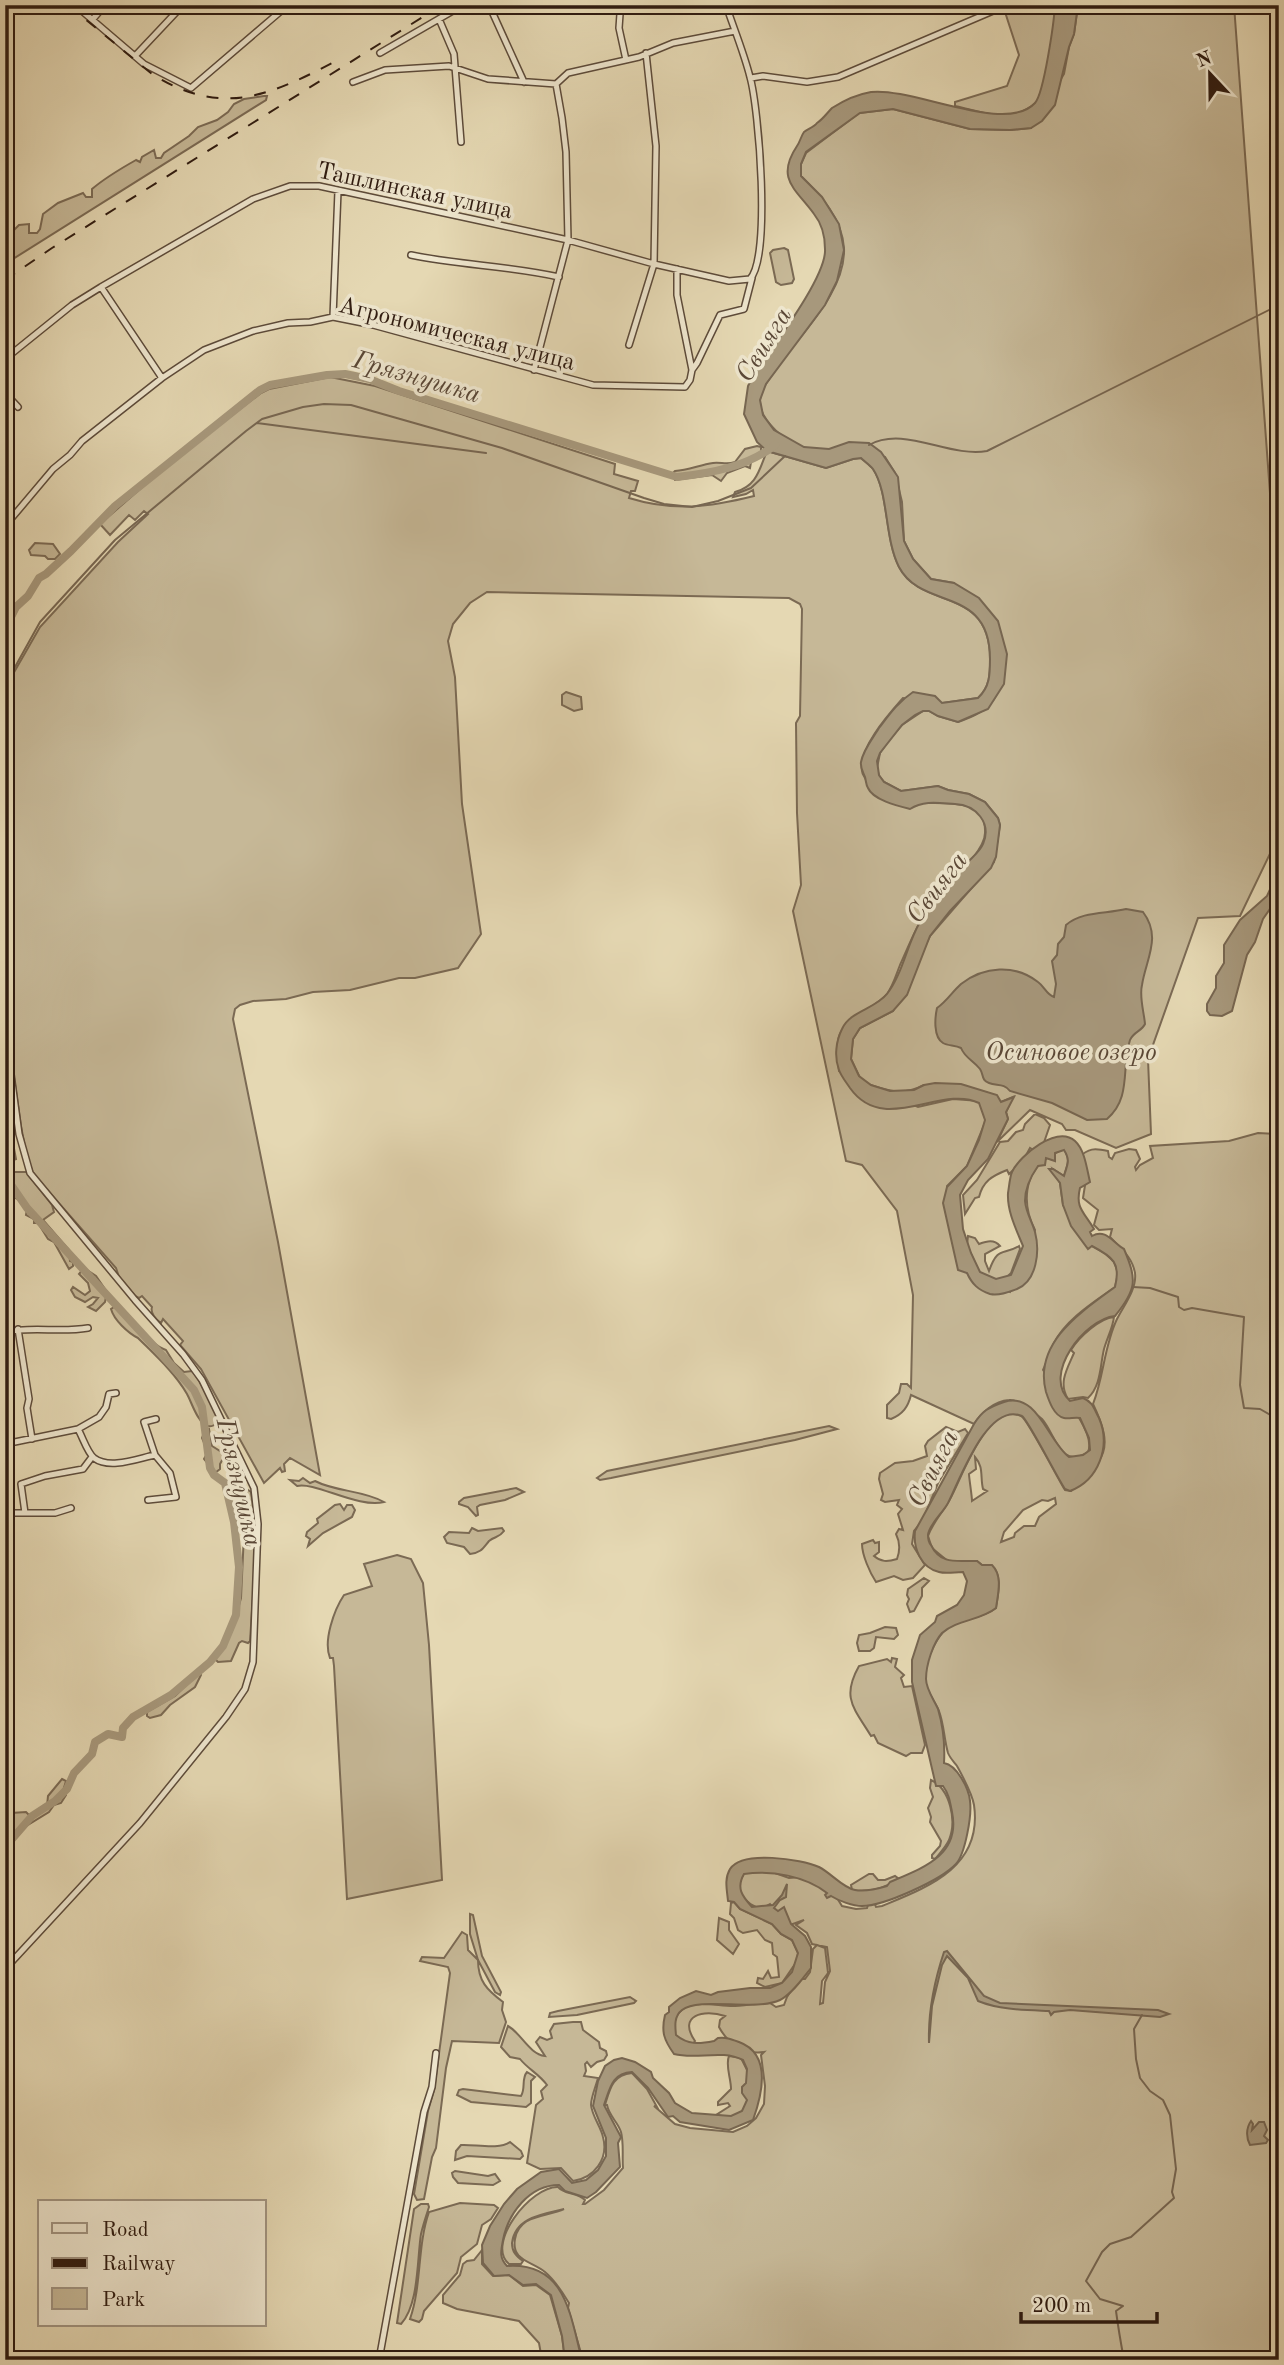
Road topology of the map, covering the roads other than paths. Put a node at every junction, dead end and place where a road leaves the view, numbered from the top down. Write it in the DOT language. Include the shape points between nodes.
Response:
graph roads {
  1 [pos="75,5"];
  2 [pos="105,5"];
  3 [pos="183,5"];
  4 [pos="288,5"];
  5 [pos="463,5"];
  6 [pos="489,5"];
  7 [pos="618,5"];
  8 [pos="726,5"];
  9 [pos="1007,5"];
  10 [pos="93,19"];
  11 [pos="439,19"];
  12 [pos="735,30"];
  13 [pos="380,53"];
  14 [pos="646,53"];
  15 [pos="135,56"];
  16 [pos="626,60"];
  17 [pos="454,66"];
  18 [pos="751,78"];
  19 [pos="353,82"];
  20 [pos="524,82"];
  21 [pos="556,83"];
  22 [pos="461,142"];
  23 [pos="338,191"];
  24 [pos="568,240"];
  25 [pos="411,255"];
  26 [pos="654,264"];
  27 [pos="677,269"];
  28 [pos="753,276"];
  29 [pos="559,277"];
  30 [pos="101,287"];
  31 [pos="333,317"];
  32 [pos="629,345"];
  33 [pos="5,359"];
  34 [pos="534,370"];
  35 [pos="692,370"];
  36 [pos="162,379"];
  37 [pos="5,393"];
  38 [pos="18,407"];
  39 [pos="5,526"];
  40 [pos="5,1030"];
  41 [pos="88,1328"];
  42 [pos="18,1329"];
  43 [pos="5,1332"];
  44 [pos="116,1393"];
  45 [pos="156,1419"];
  46 [pos="78,1429"];
  47 [pos="32,1439"];
  48 [pos="5,1444"];
  49 [pos="155,1455"];
  50 [pos="92,1457"];
  51 [pos="148,1500"];
  52 [pos="71,1508"];
  53 [pos="5,1513"];
  54 [pos="25,1513"];
  55 [pos="5,1969"];
  56 [pos="436,2053"];
  57 [pos="5,2352"];
  58 [pos="17,2360"];
  59 [pos="379,2360"];
  1 -- 10 [label="street"];
  2 -- 10 [label="street"];
  3 -- 15 [label="street"];
  4 -- 15 [label="street" via="191,89"];
  5 -- 11 [label="street"];
  6 -- 20 [label="street"];
  7 -- 16 [label="street"];
  8 -- 12 [label="street"];
  9 -- 18 [label="street" via="838,77 807,82"];
  10 -- 15 [label="street"];
  11 -- 13 [label="street"];
  11 -- 17 [label="street" via="454,54"];
  12 -- 14 [label="street"];
  12 -- 18 [label="street"];
  14 -- 16 [label="street"];
  14 -- 26 [label="street" via="656,146"];
  16 -- 21 [label="street" via="568,73"];
  17 -- 19 [label="street" via="385,70"];
  17 -- 20 [label="street" via="488,79"];
  17 -- 22 [label="street"];
  18 -- 28 [label="street" via="762,200"];
  20 -- 21 [label="street"];
  21 -- 24 [label="street" via="566,152"];
  23 -- 24 [label="street, Ташлинская улица"];
  23 -- 30 [label="street, Ташлинская улица" via="306,185 262,195"];
  23 -- 31 [label="street"];
  24 -- 26 [label="street, Ташлинская улица"];
  24 -- 29 [label="street"];
  25 -- 29 [label="street"];
  26 -- 27 [label="street, Ташлинская улица"];
  26 -- 32 [label="street"];
  27 -- 28 [label="street, Ташлинская улица" via="729,281"];
  27 -- 35 [label="street" via="677,295"];
  28 -- 35 [label="street" via="744,309 720,315"];
  29 -- 34 [label="street"];
  30 -- 33 [label="street, Ташлинская улица"];
  30 -- 36 [label="street"];
  31 -- 34 [label="street, Агрономическая улица"];
  31 -- 36 [label="street, Агрономическая улица" via="253,331 204,350"];
  34 -- 35 [label="street, Агрономическая улица" via="593,385 682,388"];
  36 -- 39 [label="street, Агрономическая улица" via="82,441"];
  37 -- 38 [label="street"];
  40 -- 55 [label="street" via="19,1134 30,1173 202,1380 254,1488 258,1524 253,1662 245,1689 140,1823"];
  41 -- 42 [label="street"];
  42 -- 43 [label="street"];
  42 -- 47 [label="street"];
  44 -- 46 [label="street" via="108,1394 99,1417"];
  45 -- 49 [label="street" via="144,1422"];
  46 -- 47 [label="street"];
  46 -- 50 [label="street"];
  47 -- 48 [label="street"];
  49 -- 50 [label="street" via="119,1463"];
  49 -- 51 [label="street" via="170,1473 176,1497"];
  50 -- 54 [label="street" via="83,1469 21,1484"];
  52 -- 54 [label="street"];
  53 -- 54 [label="street"];
  56 -- 59 [label="street"];
  57 -- 58 [label="highway"];
}
